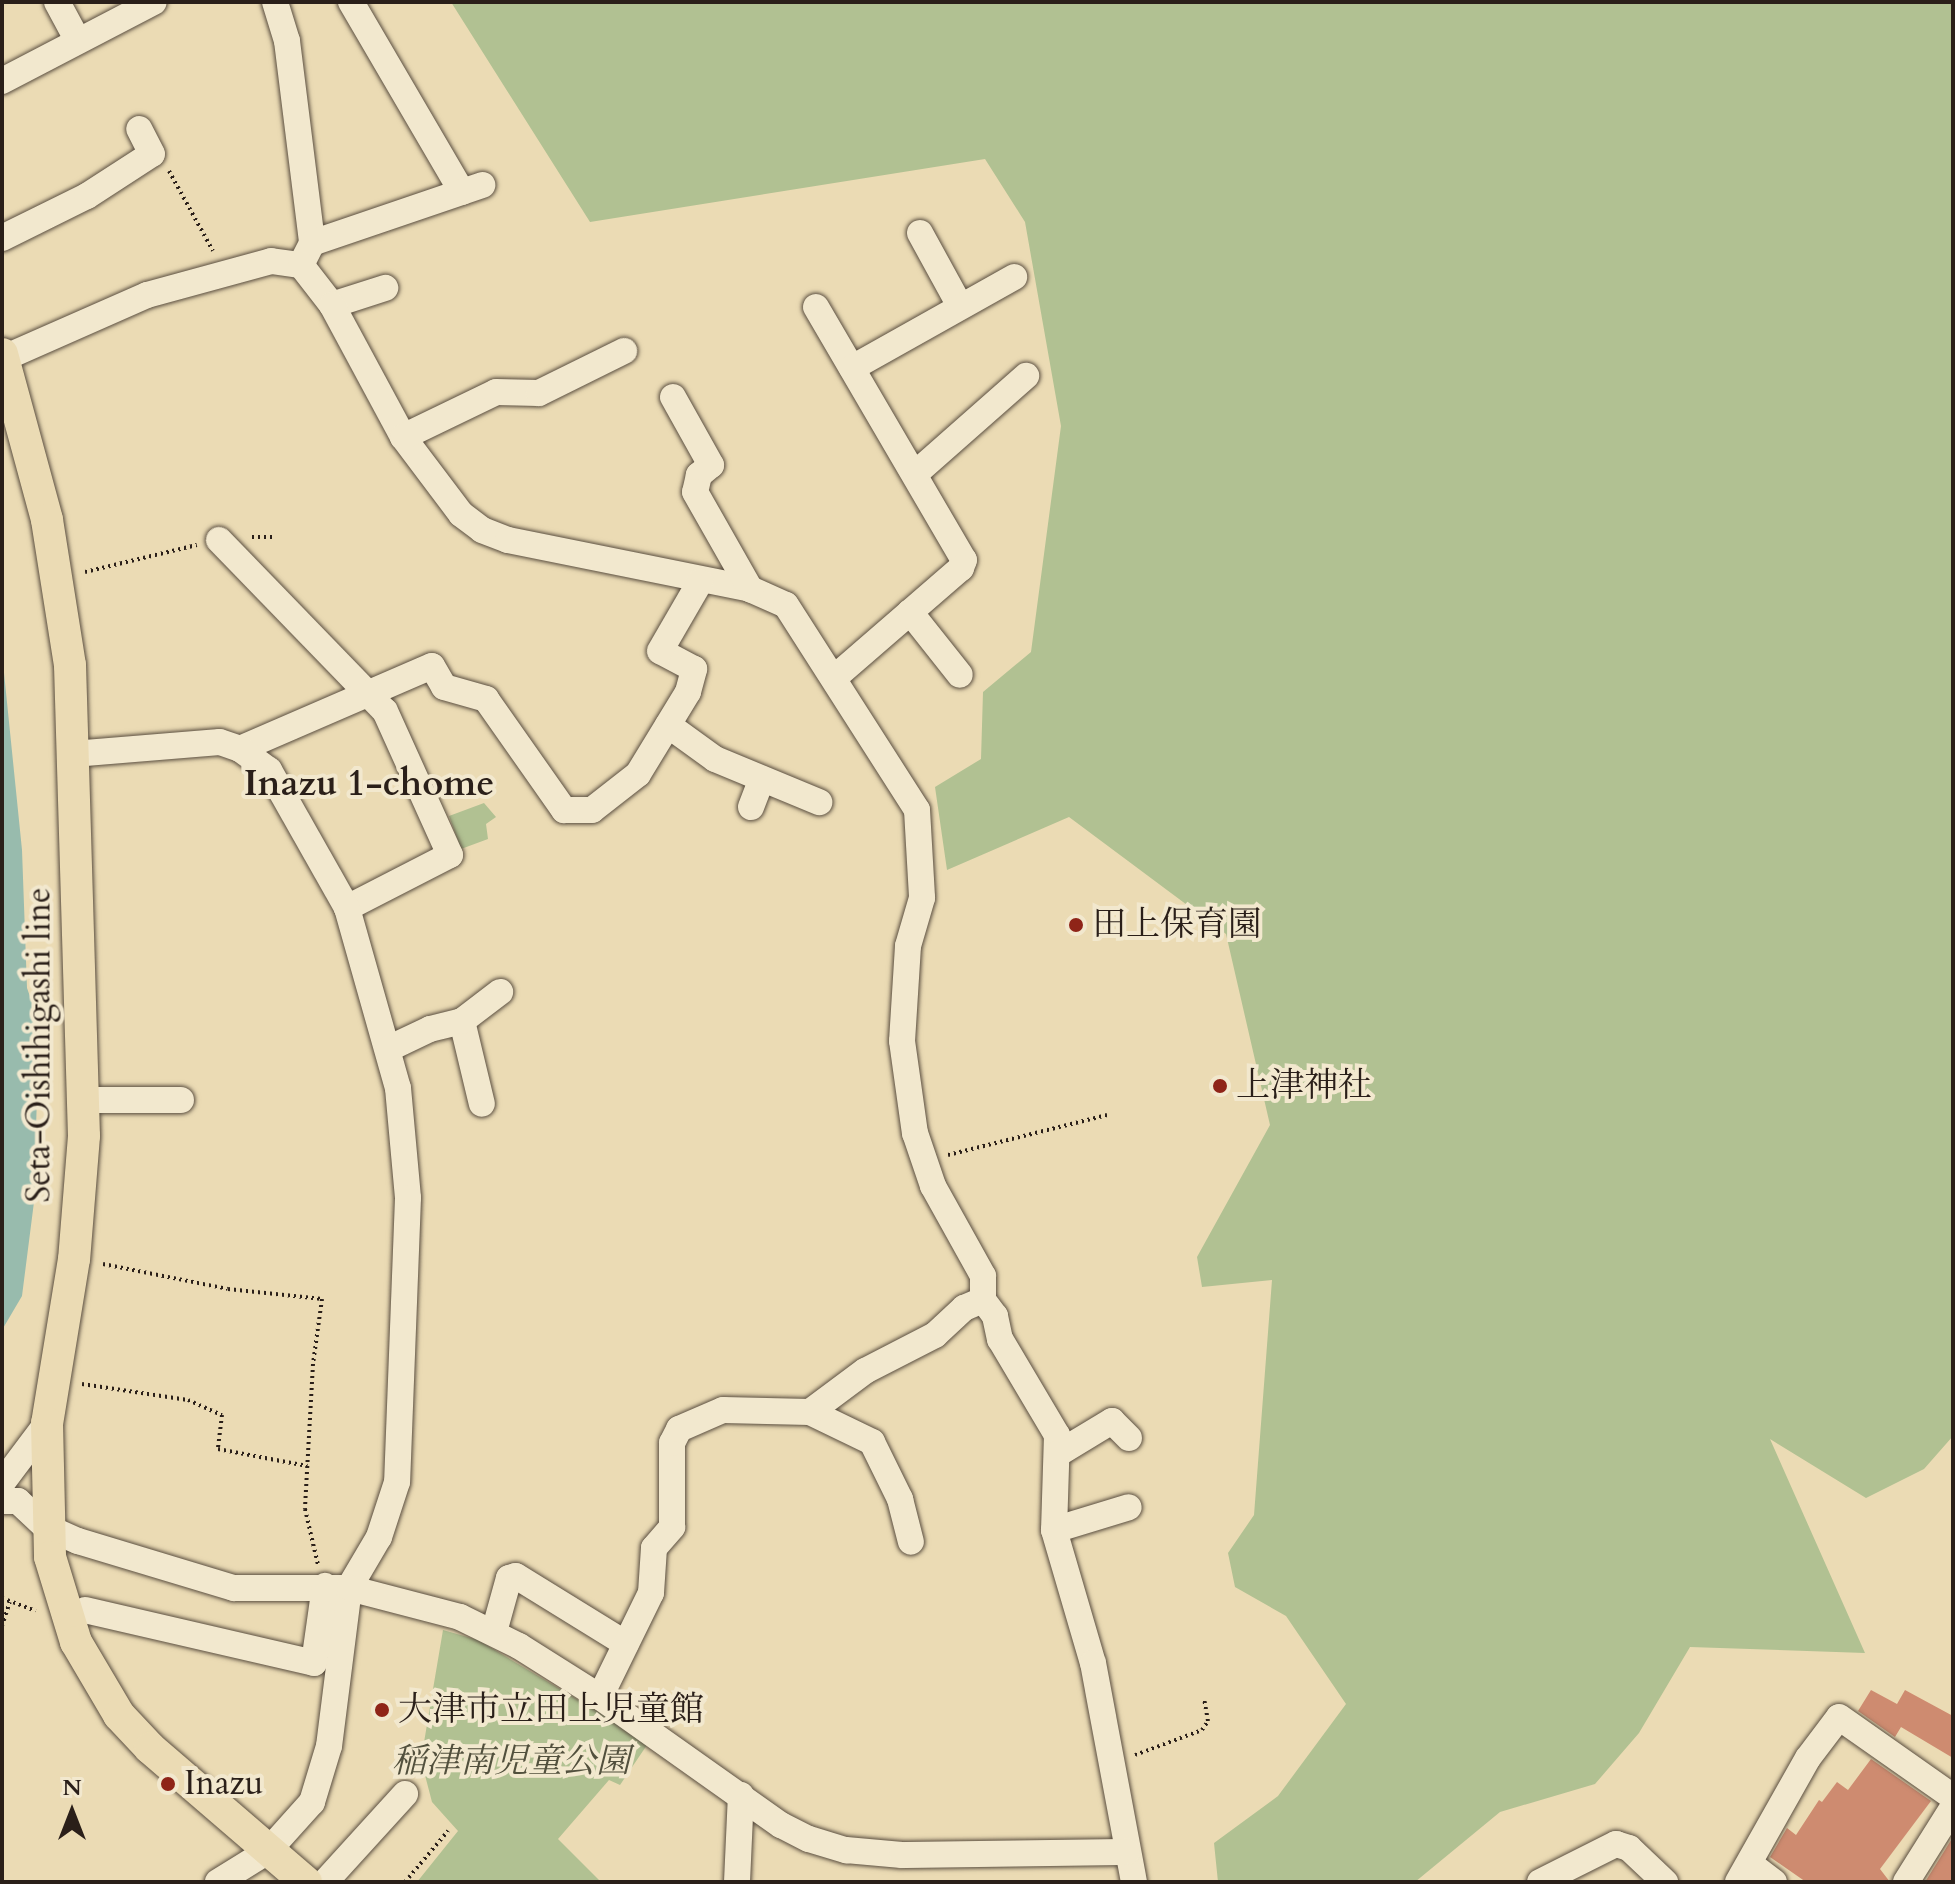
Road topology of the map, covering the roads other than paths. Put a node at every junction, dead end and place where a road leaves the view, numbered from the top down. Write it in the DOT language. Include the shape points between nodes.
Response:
graph roads {
  1 [pos="57,2"];
  2 [pos="154,2"];
  3 [pos="275,2"];
  4 [pos="351,2"];
  5 [pos="78,41"];
  6 [pos="2,81"];
  7 [pos="139,129"];
  8 [pos="920,233"];
  9 [pos="2,238"];
  10 [pos="306,254"];
  11 [pos="1014,277"];
  12 [pos="385,288"];
  13 [pos="332,305"];
  14 [pos="960,306"];
  15 [pos="816,307"];
  16 [pos="624,351"];
  17 [pos="3,356"];
  18 [pos="852,368"];
  19 [pos="1026,376"];
  20 [pos="673,397"];
  21 [pos="403,437"];
  22 [pos="916,473"];
  23 [pos="219,540"];
  24 [pos="700,582"];
  25 [pos="750,589"];
  26 [pos="910,612"];
  27 [pos="960,675"];
  28 [pos="834,678"];
  29 [pos="367,694"];
  30 [pos="668,725"];
  31 [pos="240,749"];
  32 [pos="73,754"];
  33 [pos="762,779"];
  34 [pos="819,802"];
  35 [pos="751,807"];
  36 [pos="347,908"];
  37 [pos="500,992"];
  38 [pos="462,1021"];
  39 [pos="390,1048"];
  40 [pos="83,1100"];
  41 [pos="181,1100"];
  42 [pos="482,1104"];
  43 [pos="983,1300"];
  44 [pos="810,1412"];
  45 [pos="47,1423"];
  46 [pos="1129,1438"];
  47 [pos="1059,1453"];
  48 [pos="2,1483"];
  49 [pos="2,1501"];
  50 [pos="1129,1507"];
  51 [pos="46,1527"];
  52 [pos="1054,1530"];
  53 [pos="911,1542"];
  54 [pos="501,1557"];
  55 [pos="337,1587"];
  56 [pos="75,1613"];
  57 [pos="489,1630"];
  58 [pos="626,1644"];
  59 [pos="600,1697"];
  60 [pos="405,1794"];
  61 [pos="741,1795"];
  62 [pos="1953,1797"];
  63 [pos="1953,1807"];
  64 [pos="268,1851"];
  65 [pos="1127,1852"];
  66 [pos="1744,1873"];
  67 [pos="218,1882"];
  68 [pos="306,1882"];
  69 [pos="325,1882"];
  70 [pos="737,1882"];
  71 [pos="1134,1882"];
  72 [pos="1540,1882"];
  73 [pos="1665,1882"];
  74 [pos="1774,1882"];
  75 [pos="1906,1882"];
  1 -- 5 [label="street"];
  2 -- 5 [label="street"];
  3 -- 10 [label="street" via="287,41"];
  4 -- 10 [label="street" via="472,188"];
  5 -- 6 [label="street"];
  7 -- 9 [label="street" via="152,154 87,196"];
  8 -- 14 [label="street"];
  10 -- 13 [label="street"];
  10 -- 17 [label="street" via="225,270 147,295"];
  11 -- 14 [label="street"];
  12 -- 13 [label="street"];
  13 -- 21 [label="street"];
  14 -- 18 [label="street"];
  15 -- 18 [label="street"];
  16 -- 21 [label="street" via="539,393 496,392"];
  17 -- 32 [label="main road, Seta-Oishihigashi line" via="59,578 70,665"];
  18 -- 22 [label="street"];
  19 -- 22 [label="street"];
  20 -- 25 [label="street" via="711,465 699,475 695,492"];
  21 -- 24 [label="street" via="461,514 482,530"];
  22 -- 26 [label="street" via="964,560"];
  23 -- 29 [label="street"];
  24 -- 25 [label="street"];
  24 -- 30 [label="street" via="660,651 694,669 688,692"];
  25 -- 28 [label="street" via="786,605"];
  26 -- 27 [label="street"];
  26 -- 28 [label="street"];
  28 -- 43 [label="street" via="917,810 922,898 908,946 902,1041 922,1162 983,1276"];
  29 -- 30 [label="street" via="432,666 444,687 486,699 564,810 592,810 638,774"];
  29 -- 31 [label="street"];
  29 -- 36 [label="street" via="385,711 450,855"];
  30 -- 33 [label="street" via="715,759"];
  31 -- 32 [label="street" via="198,741"];
  31 -- 36 [label="street" via="269,770"];
  32 -- 40 [label="main road, Seta-Oishihigashi line"];
  33 -- 34 [label="street"];
  33 -- 35 [label="street"];
  36 -- 39 [label="street"];
  37 -- 38 [label="street"];
  38 -- 39 [label="street"];
  38 -- 42 [label="street"];
  39 -- 55 [label="street" via="408,1198 397,1482 379,1537"];
  40 -- 41 [label="street"];
  40 -- 45 [label="main road, Seta-Oishihigashi line" via="83,1180"];
  43 -- 44 [label="street" via="964,1308 935,1335 865,1371"];
  43 -- 47 [label="street" via="995,1316 1012,1363 1052,1418"];
  44 -- 53 [label="street" via="872,1442 900,1499"];
  44 -- 58 [label="street" via="723,1410 679,1429 672,1443 672,1527 654,1548 651,1593"];
  45 -- 48 [label="street"];
  45 -- 51 [label="main road, Seta-Oishihigashi line"];
  46 -- 47 [label="street" via="1112,1421"];
  47 -- 52 [label="street"];
  49 -- 51 [label="street" via="33,1509"];
  50 -- 52 [label="street"];
  51 -- 55 [label="street" via="234,1588"];
  51 -- 56 [label="main road, Seta-Oishihigashi line"];
  52 -- 65 [label="street" via="1093,1663"];
  54 -- 57 [label="street"];
  55 -- 56 [label="street" via="314,1663"];
  55 -- 57 [label="street"];
  55 -- 64 [label="street" via="322,1778 294,1828"];
  56 -- 64 [label="main road, Seta-Oishihigashi line" via="91,1675 119,1715"];
  57 -- 58 [label="street" via="509,1578 516,1576"];
  57 -- 59 [label="street"];
  58 -- 59 [label="street"];
  59 -- 61 [label="street"];
  60 -- 69 [label="street"];
  61 -- 65 [label="street" via="781,1825 846,1850 961,1856"];
  61 -- 70 [label="street"];
  62 -- 66 [label="street" via="1839,1717 1808,1758"];
  63 -- 75 [label="street"];
  64 -- 67 [label="street"];
  64 -- 68 [label="main road, Seta-Oishihigashi line"];
  65 -- 71 [label="street"];
  66 -- 74 [label="street"];
  72 -- 73 [label="street" via="1616,1844 1629,1848"];
}
